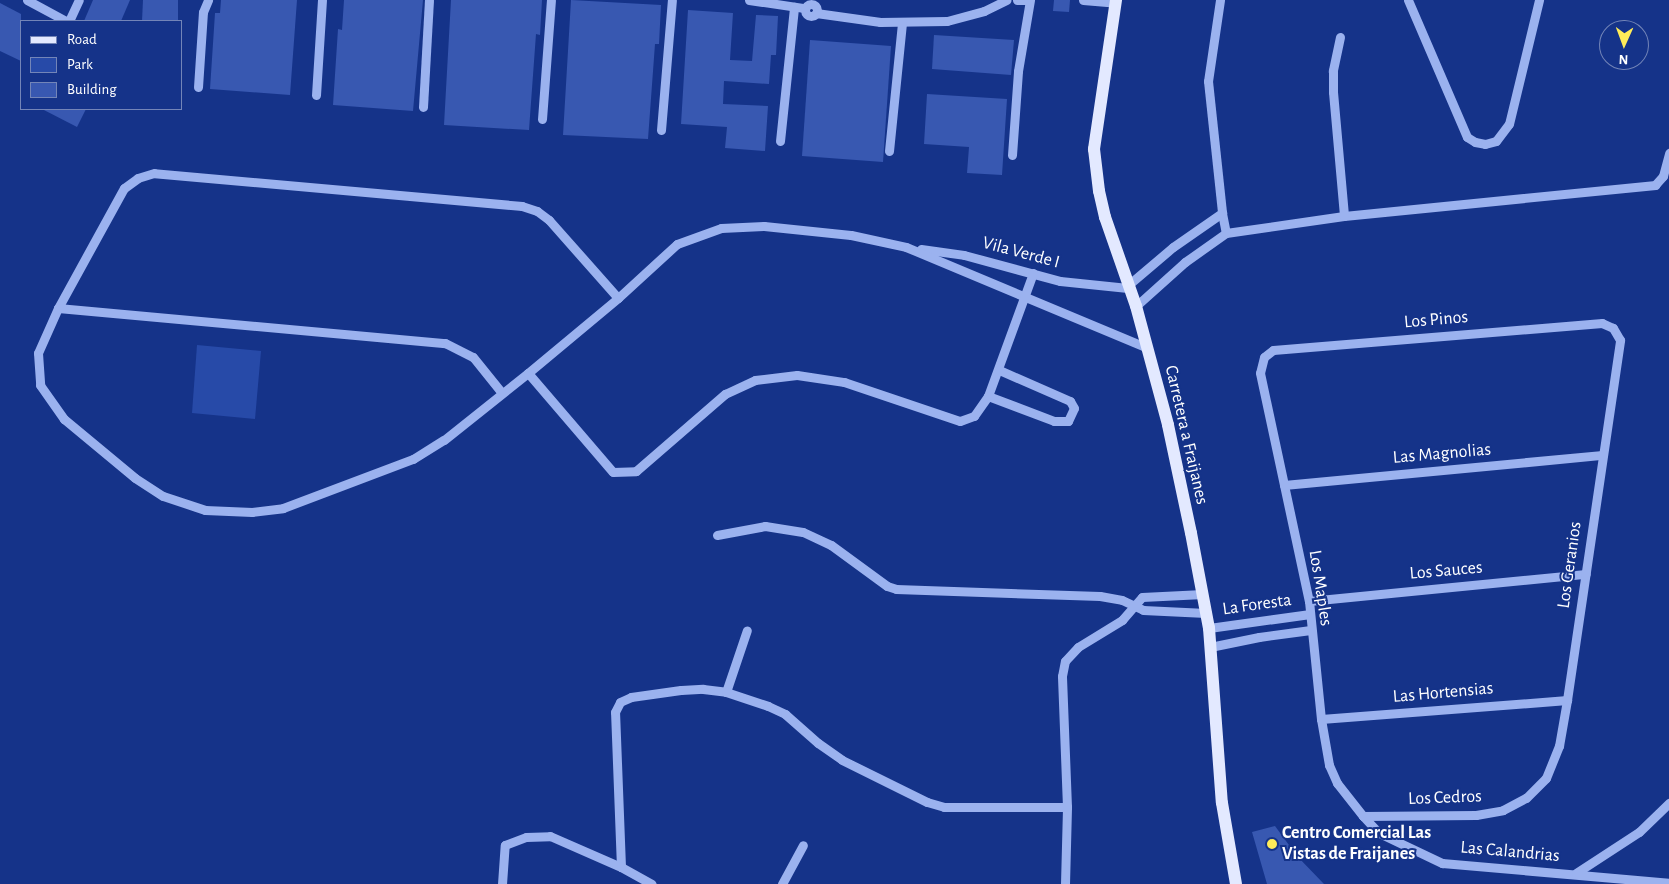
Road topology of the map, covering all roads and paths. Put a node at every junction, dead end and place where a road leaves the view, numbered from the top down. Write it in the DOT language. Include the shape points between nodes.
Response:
graph roads {
  1 [pos="27,0"];
  2 [pos="80,0"];
  3 [pos="208,0"];
  4 [pos="322,0"];
  5 [pos="429,0"];
  6 [pos="551,0"];
  7 [pos="672,0"];
  8 [pos="749,0"];
  9 [pos="1007,0"];
  10 [pos="1017,0"];
  11 [pos="1028,0"];
  12 [pos="1083,0"];
  13 [pos="1220,0"];
  14 [pos="1408,0"];
  15 [pos="1538,0"];
  16 [pos="1116,2"];
  17 [pos="794,7"];
  18 [pos="66,20"];
  19 [pos="69,20"];
  20 [pos="902,23"];
  21 [pos="1340,37"];
  22 [pos="198,87"];
  23 [pos="316,95"];
  24 [pos="423,107"];
  25 [pos="542,119"];
  26 [pos="661,130"];
  27 [pos="780,141"];
  28 [pos="889,151"];
  29 [pos="1669,153"];
  30 [pos="1012,155"];
  31 [pos="1222,214"];
  32 [pos="1344,216"];
  33 [pos="1226,233"];
  34 [pos="906,247"];
  35 [pos="1033,273"];
  36 [pos="1128,287"];
  37 [pos="1024,295"];
  38 [pos="618,298"];
  39 [pos="1136,306"];
  40 [pos="58,308"];
  41 [pos="1613,328"];
  42 [pos="1147,348"];
  43 [pos="1264,358"];
  44 [pos="999,370"];
  45 [pos="528,373"];
  46 [pos="502,393"];
  47 [pos="988,396"];
  48 [pos="1603,456"];
  49 [pos="1284,485"];
  50 [pos="717,535"];
  51 [pos="1586,574"];
  52 [pos="1203,594"];
  53 [pos="1309,601"];
  54 [pos="1136,604"];
  55 [pos="1206,614"];
  56 [pos="1310,614"];
  57 [pos="1209,628"];
  58 [pos="747,630"];
  59 [pos="1311,630"];
  60 [pos="1210,647"];
  61 [pos="726,692"];
  62 [pos="1567,700"];
  63 [pos="1321,719"];
  64 [pos="1526,798"];
  65 [pos="1669,803"];
  66 [pos="1067,807"];
  67 [pos="1363,816"];
  68 [pos="803,845"];
  69 [pos="622,867"];
  70 [pos="1576,874"];
  71 [pos="1669,882"];
  72 [pos="502,884"];
  73 [pos="652,884"];
  74 [pos="782,884"];
  75 [pos="1065,884"];
  76 [pos="1236,884"];
  1 -- 18 [label="street"];
  2 -- 19 [label="street"];
  3 -- 22 [label="street" via="203,12"];
  4 -- 23 [label="street"];
  5 -- 24 [label="street"];
  6 -- 25 [label="street"];
  7 -- 26 [label="street"];
  8 -- 17 [label="street"];
  9 -- 20 [label="street" via="984,11 947,21"];
  10 -- 11 [label="street"];
  11 -- 30 [label="street" via="1019,62"];
  12 -- 16 [label="street"];
  13 -- 31 [label="street" via="1208,81"];
  14 -- 15 [label="street" via="1467,137 1485,144 1496,141 1509,124"];
  16 -- 36 [label="main road, Carretera a Fraijanes" via="1094,149 1105,217"];
  17 -- 20 [label="street" via="804,8 808,16 816,13"];
  17 -- 27 [label="street"];
  20 -- 28 [label="street"];
  21 -- 32 [label="street" via="1333,92"];
  29 -- 32 [label="street" via="1663,176 1655,185"];
  31 -- 33 [label="street"];
  31 -- 36 [label="street" via="1173,247"];
  32 -- 33 [label="street"];
  33 -- 39 [label="street" via="1185,262"];
  34 -- 35 [label="street, Vila Verde I" via="964,255"];
  34 -- 37 [label="street"];
  34 -- 38 [label="street" via="851,235 764,226 721,228 677,244"];
  35 -- 36 [label="street, Vila Verde I" via="1060,281"];
  35 -- 37 [label="street"];
  36 -- 39 [label="main road, Carretera a Fraijanes"];
  37 -- 42 [label="street"];
  37 -- 44 [label="street"];
  38 -- 40 [label="street" via="549,220 522,206 154,173 138,178 124,188"];
  38 -- 45 [label="street"];
  39 -- 42 [label="main road, Carretera a Fraijanes"];
  40 -- 46 [label="street" via="445,343 473,356"];
  40 -- 46 [label="street" via="38,353 40,385 64,419 163,496 205,510 252,512 283,508 413,459 444,440"];
  41 -- 43 [label="street, Los Pinos" via="1602,323 1274,350"];
  41 -- 48 [label="street, Los Geranios" via="1620,340"];
  42 -- 52 [label="main road, Carretera a Fraijanes" via="1168,425"];
  43 -- 49 [label="street, Los Maples" via="1260,373"];
  44 -- 47 [label="street"];
  44 -- 47 [label="street" via="1070,401 1074,408 1068,421 1054,421"];
  45 -- 46 [label="street"];
  45 -- 47 [label="street" via="613,472 636,471 724,394 755,380 797,375 844,382 960,421 974,416"];
  48 -- 49 [label="street, Las Magnolias"];
  48 -- 51 [label="street, Los Geranios"];
  49 -- 53 [label="street, Los Maples"];
  50 -- 54 [label="street" via="765,526 803,532 831,545 887,586 896,589 1100,596"];
  51 -- 53 [label="street, Los Sauces"];
  51 -- 62 [label="street, Los Geranios"];
  52 -- 54 [label="street" via="1142,597"];
  52 -- 55 [label="main road, Carretera a Fraijanes"];
  53 -- 56 [label="street, Los Maples"];
  54 -- 55 [label="street" via="1143,610"];
  54 -- 66 [label="street" via="1122,620 1078,647 1065,661 1062,676"];
  55 -- 57 [label="main road, Carretera a Fraijanes"];
  56 -- 57 [label="street, La Foresta"];
  56 -- 59 [label="street, Los Maples"];
  57 -- 60 [label="main road, Carretera a Fraijanes"];
  58 -- 61 [label="street"];
  59 -- 60 [label="street, La Foresta"];
  59 -- 63 [label="street, Los Maples"];
  60 -- 76 [label="main road, Carretera a Fraijanes" via="1222,803"];
  61 -- 66 [label="street" via="785,714 842,760 927,802 944,807"];
  61 -- 69 [label="street" via="681,690 631,697 620,702 615,712"];
  62 -- 63 [label="street, Las Hortensias"];
  62 -- 64 [label="street, Los Geranios" via="1559,746 1546,778"];
  63 -- 67 [label="street, Los Maples" via="1329,765 1337,783"];
  64 -- 67 [label="street, Los Cedros" via="1503,810 1476,815"];
  65 -- 70 [label="street" via="1639,832"];
  66 -- 75 [label="street"];
  67 -- 70 [label="street, Las Calandrias" via="1379,833 1442,863"];
  68 -- 74 [label="street"];
  69 -- 72 [label="street" via="550,836 526,837 505,845"];
  69 -- 73 [label="street"];
  70 -- 71 [label="street, Las Calandrias"];
}
